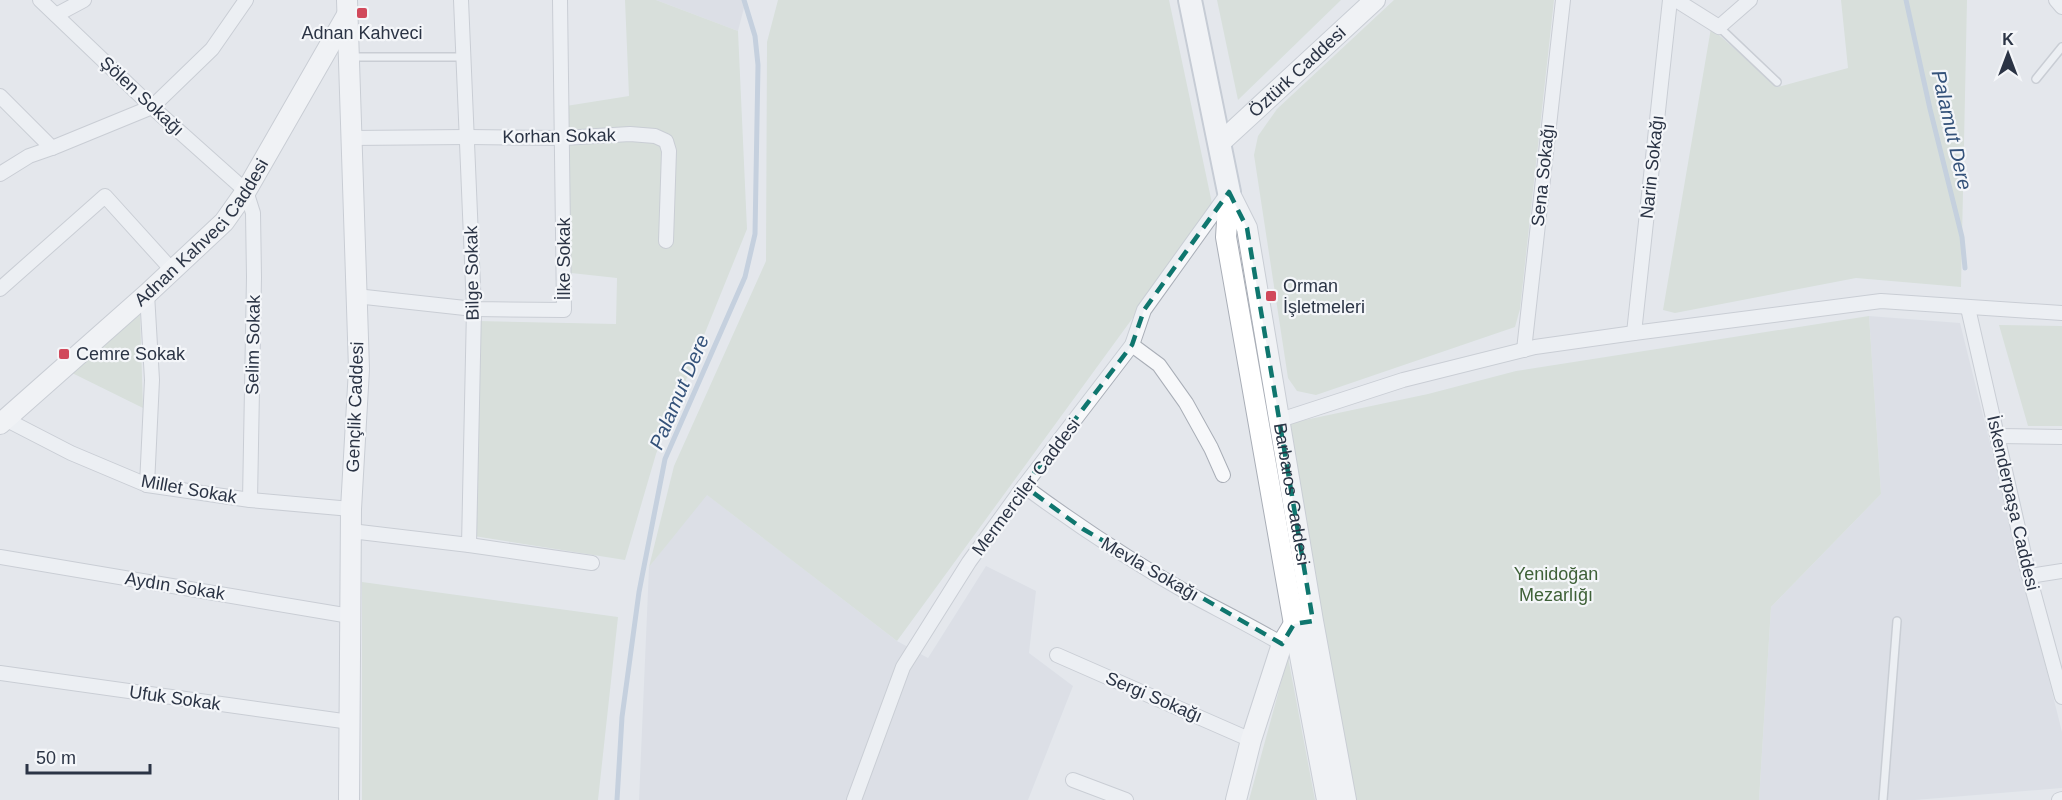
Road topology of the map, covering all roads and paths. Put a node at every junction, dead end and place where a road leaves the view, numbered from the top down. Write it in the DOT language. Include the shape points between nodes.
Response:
graph roads {
  1 [pos="40,0"];
  2 [pos="84,0"];
  3 [pos="246,0"];
  4 [pos="461,0"];
  5 [pos="560,0"];
  6 [pos="1190,0"];
  7 [pos="1375,0"];
  8 [pos="1563,0"];
  9 [pos="1670,0"];
  10 [pos="1676,0"];
  11 [pos="1750,0"];
  12 [pos="2056,0"];
  13 [pos="347,7"];
  14 [pos="2062,7"];
  15 [pos="56,15"];
  16 [pos="1719,27"];
  17 [pos="2062,47"];
  18 [pos="348,57"];
  19 [pos="464,57"];
  20 [pos="2036,79"];
  21 [pos="1777,82"];
  22 [pos="0,96"];
  23 [pos="152,107"];
  24 [pos="468,136"];
  25 [pos="350,138"];
  26 [pos="563,138"];
  27 [pos="1220,142"];
  28 [pos="52,148"];
  29 [pos="0,174"];
  30 [pos="246,191"];
  31 [pos="1229,192"];
  32 [pos="666,241"];
  33 [pos="172,270"];
  34 [pos="0,289"];
  35 [pos="147,294"];
  36 [pos="356,296"];
  37 [pos="1968,308"];
  38 [pos="474,309"];
  39 [pos="2062,313"];
  40 [pos="1634,333"];
  41 [pos="1132,345"];
  42 [pos="1524,350"];
  43 [pos="1259,419"];
  44 [pos="1280,420"];
  45 [pos="3,421"];
  46 [pos="1998,436"];
  47 [pos="2062,437"];
  48 [pos="1222,475"];
  49 [pos="147,484"];
  50 [pos="1024,486"];
  51 [pos="250,500"];
  52 [pos="351,508"];
  53 [pos="351,531"];
  54 [pos="470,545"];
  55 [pos="0,557"];
  56 [pos="592,563"];
  57 [pos="2062,571"];
  58 [pos="2029,576"];
  59 [pos="350,616"];
  60 [pos="1897,621"];
  61 [pos="1303,623"];
  62 [pos="1282,644"];
  63 [pos="1057,655"];
  64 [pos="0,673"];
  65 [pos="2061,688"];
  66 [pos="350,722"];
  67 [pos="1251,740"];
  68 [pos="1073,780"];
  69 [pos="349,800"];
  70 [pos="854,800"];
  71 [pos="1126,800"];
  72 [pos="1236,800"];
  73 [pos="1328,800"];
  74 [pos="1346,800"];
  75 [pos="1883,800"];
  1 -- 15 [label="street, Şölen Sokağı"];
  2 -- 15 [label="street"];
  3 -- 23 [label="street" via="212,49"];
  4 -- 19 [label="street, Bilge Sokak"];
  5 -- 26 [label="street, İlke Sokak"];
  6 -- 27 [label="main road, Barbaros Caddesi"];
  7 -- 27 [label="main road, Öztürk Caddesi"];
  8 -- 42 [label="street, Sena Sokağı"];
  9 -- 40 [label="street, Narin Sokağı"];
  10 -- 16 [label="street"];
  11 -- 16 [label="street"];
  12 -- 14 [label="street"];
  13 -- 18 [label="main road, Gençlik Caddesi"];
  13 -- 30 [label="main road, Adnan Kahveci Caddesi"];
  15 -- 23 [label="street, Şölen Sokağı"];
  16 -- 21 [label="lane"];
  17 -- 20 [label="lane"];
  18 -- 19 [label="lane"];
  18 -- 25 [label="main road, Gençlik Caddesi"];
  19 -- 24 [label="street, Bilge Sokak"];
  22 -- 28 [label="street"];
  23 -- 28 [label="street"];
  23 -- 30 [label="street, Şölen Sokağı"];
  24 -- 25 [label="street, Korhan Sokak"];
  24 -- 26 [label="street, Korhan Sokak"];
  24 -- 38 [label="street, Bilge Sokak"];
  25 -- 36 [label="main road, Gençlik Caddesi"];
  26 -- 32 [label="street, Korhan Sokak" via="630,134 666,141"];
  26 -- 38 [label="street, İlke Sokak" via="564,310"];
  27 -- 31 [label="main road, Barbaros Caddesi"];
  28 -- 29 [label="street" via="28,156"];
  30 -- 33 [label="main road, Adnan Kahveci Caddesi" via="224,222"];
  30 -- 51 [label="street, Selim Sokak" via="253,213 254,276"];
  31 -- 41 [label="street, Mermerciler Caddesi" via="1144,310"];
  31 -- 43 [label="main road, Barbaros Caddesi" via="1226,237"];
  31 -- 44 [label="main road, Barbaros Caddesi" via="1247,228"];
  33 -- 34 [label="street" via="105,196"];
  33 -- 35 [label="main road, Adnan Kahveci Caddesi"];
  35 -- 45 [label="main road, Adnan Kahveci Caddesi"];
  35 -- 49 [label="street" via="152,380"];
  36 -- 38 [label="street, İlke Sokak"];
  36 -- 52 [label="main road, Gençlik Caddesi" via="359,369"];
  37 -- 39 [label="street"];
  37 -- 40 [label="street" via="1881,301"];
  37 -- 46 [label="street, İskenderpaşa Caddesi"];
  38 -- 54 [label="street, Bilge Sokak"];
  40 -- 42 [label="street"];
  41 -- 48 [label="street" via="1159,365 1186,403"];
  41 -- 50 [label="street, Mermerciler Caddesi"];
  42 -- 44 [label="street" via="1403,380"];
  43 -- 44 [label="main road"];
  43 -- 61 [label="main road, Barbaros Caddesi"];
  44 -- 61 [label="main road, Barbaros Caddesi"];
  45 -- 49 [label="street, Millet Sokak"];
  46 -- 47 [label="street"];
  46 -- 58 [label="street, İskenderpaşa Caddesi"];
  49 -- 51 [label="street, Millet Sokak"];
  50 -- 62 [label="street, Mevla Sokağı" via="1083,530"];
  50 -- 70 [label="street, Mermerciler Caddesi" via="969,562 903,667"];
  51 -- 52 [label="street, Millet Sokak"];
  52 -- 53 [label="main road, Gençlik Caddesi"];
  53 -- 54 [label="street"];
  53 -- 59 [label="main road, Gençlik Caddesi"];
  54 -- 56 [label="street"];
  55 -- 59 [label="street, Aydın Sokak"];
  57 -- 58 [label="street"];
  58 -- 65 [label="street, İskenderpaşa Caddesi"];
  59 -- 66 [label="main road, Gençlik Caddesi"];
  60 -- 75 [label="lane"];
  61 -- 62 [label="main road"];
  61 -- 73 [label="main road, Barbaros Caddesi"];
  61 -- 74 [label="main road, Barbaros Caddesi"];
  62 -- 67 [label="main road"];
  63 -- 67 [label="street, Sergi Sokağı"];
  64 -- 66 [label="street, Ufuk Sokak"];
  66 -- 69 [label="main road, Gençlik Caddesi"];
  67 -- 72 [label="main road"];
  68 -- 71 [label="street"];
}
